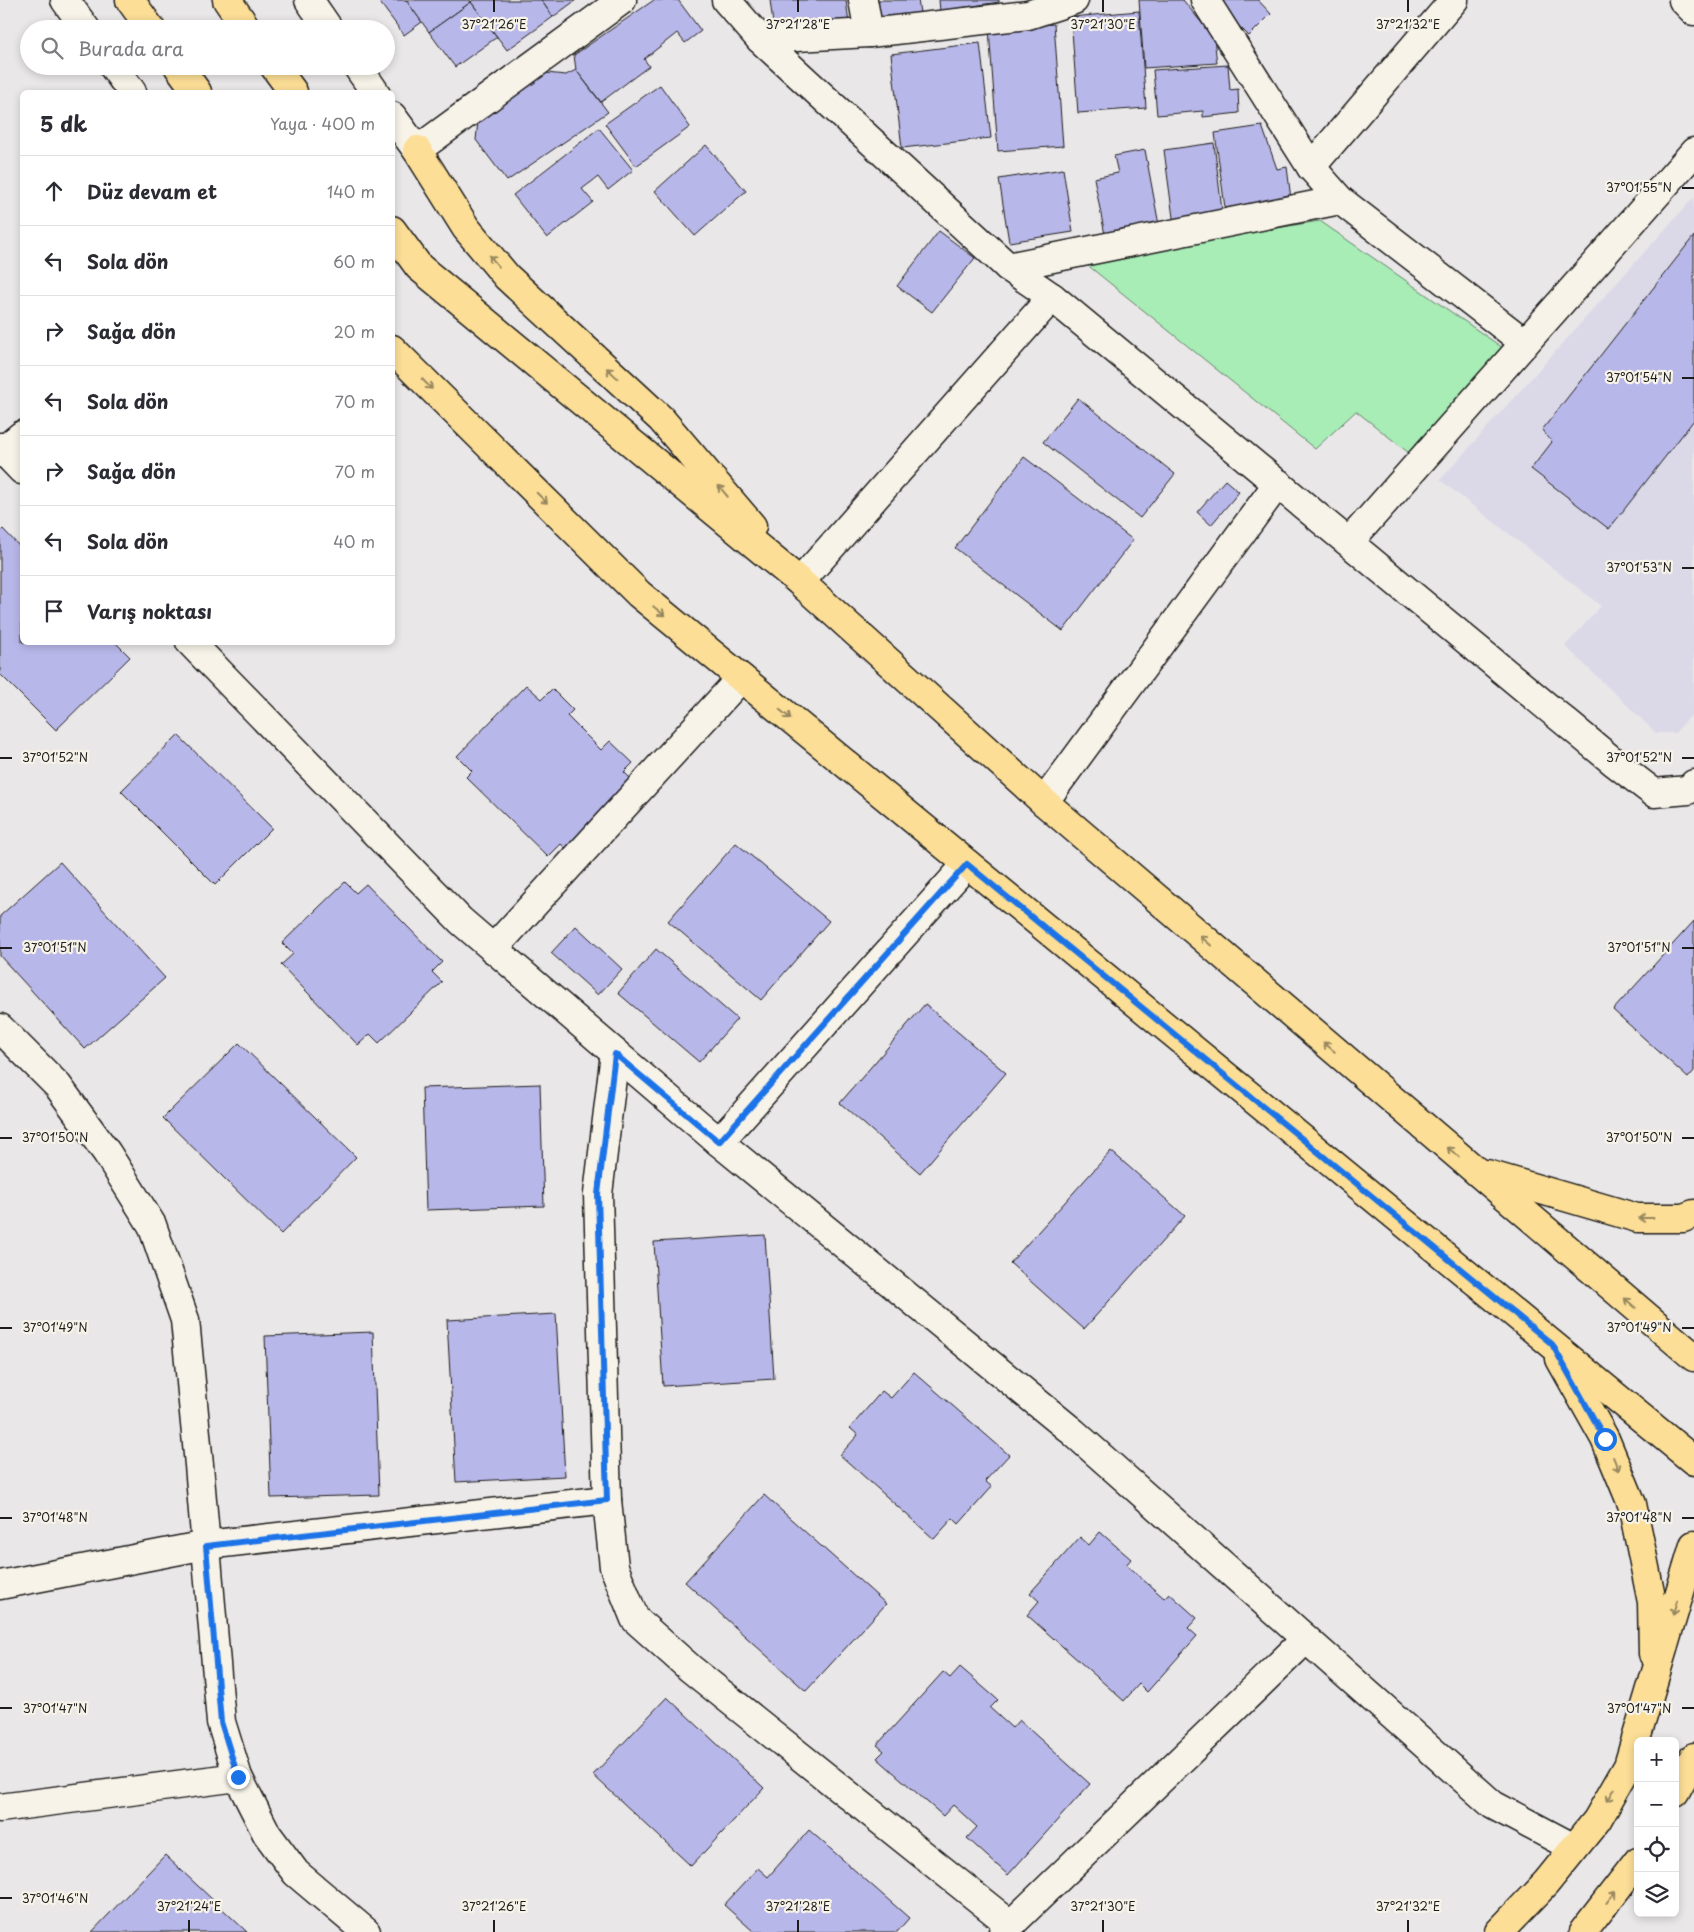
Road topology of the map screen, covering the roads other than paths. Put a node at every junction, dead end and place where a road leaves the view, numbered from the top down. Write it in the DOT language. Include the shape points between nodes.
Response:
graph roads {
  1 [pos="65,0"];
  2 [pos="130,0"];
  3 [pos="227,0"];
  4 [pos="309,0"];
  5 [pos="622,0"];
  6 [pos="726,0"];
  7 [pos="863,0"];
  8 [pos="1074,0"];
  9 [pos="1205,0"];
  10 [pos="1454,0"];
  11 [pos="1683,0"];
  12 [pos="1026,8"];
  13 [pos="1694,11"];
  14 [pos="79,20"];
  15 [pos="144,20"];
  16 [pos="241,20"];
  17 [pos="323,20"];
  18 [pos="869,33"];
  19 [pos="760,39"];
  20 [pos="120,75"];
  21 [pos="185,75"];
  22 [pos="281,75"];
  23 [pos="363,75"];
  24 [pos="131,90"];
  25 [pos="196,90"];
  26 [pos="292,90"];
  27 [pos="374,90"];
  28 [pos="395,120"];
  29 [pos="417,150"];
  30 [pos="1694,152"];
  31 [pos="1311,167"];
  32 [pos="1340,200"];
  33 [pos="395,234"];
  34 [pos="1008,267"];
  35 [pos="1052,297"];
  36 [pos="1525,342"];
  37 [pos="395,353"];
  38 [pos="6,446"];
  39 [pos="20,467"];
  40 [pos="1278,483"];
  41 [pos="1349,542"];
  42 [pos="800,582"];
  43 [pos="193,645"];
  44 [pos="741,678"];
  45 [pos="1694,784"];
  46 [pos="1044,802"];
  47 [pos="967,864"];
  48 [pos="493,950"];
  49 [pos="0,1028"];
  50 [pos="615,1054"];
  51 [pos="719,1142"];
  52 [pos="1476,1171"];
  53 [pos="1694,1214"];
  54 [pos="1552,1344"];
  55 [pos="1694,1357"];
  56 [pos="1694,1461"];
  57 [pos="607,1500"];
  58 [pos="1694,1545"];
  59 [pos="206,1546"];
  60 [pos="0,1586"];
  61 [pos="1306,1639"];
  62 [pos="1653,1680"];
  63 [pos="1694,1757"];
  64 [pos="238,1777"];
  65 [pos="1679,1785"];
  66 [pos="0,1808"];
  67 [pos="1574,1848"];
  68 [pos="1634,1866"];
  69 [pos="1007,1928"];
  70 [pos="366,1932"];
  71 [pos="1500,1932"];
  72 [pos="1583,1932"];
  1 -- 14 [label="street"];
  2 -- 15 [label="main road"];
  3 -- 16 [label="main road"];
  4 -- 17 [label="street"];
  5 -- 29 [label="street"];
  6 -- 19 [label="street"];
  7 -- 18 [label="street"];
  8 -- 12 [label="street"];
  9 -- 31 [label="street"];
  10 -- 31 [label="street"];
  11 -- 13 [label="street"];
  12 -- 18 [label="street"];
  18 -- 19 [label="street"];
  19 -- 34 [label="street"];
  20 -- 24 [label="street"];
  21 -- 25 [label="main road"];
  22 -- 26 [label="main road"];
  23 -- 27 [label="street"];
  28 -- 29 [label="street"];
  42 -- 29 [label="main road, one-way" via="661,419 507,277 466,228"];
  30 -- 36 [label="street"];
  31 -- 32 [label="street"];
  32 -- 34 [label="street"];
  32 -- 36 [label="street"];
  33 -- 42 [label="main road" via="419,266"];
  34 -- 35 [label="street"];
  35 -- 40 [label="street"];
  35 -- 42 [label="street"];
  36 -- 41 [label="street"];
  37 -- 44 [label="main road, one-way" via="639,594"];
  38 -- 39 [label="street"];
  40 -- 41 [label="street"];
  40 -- 46 [label="street"];
  41 -- 45 [label="street" via="1654,793 1688,790"];
  42 -- 46 [label="main road"];
  43 -- 48 [label="street"];
  44 -- 47 [label="main road, one-way"];
  44 -- 48 [label="street"];
  52 -- 46 [label="main road, one-way"];
  47 -- 51 [label="street"];
  47 -- 54 [label="main road"];
  48 -- 50 [label="street"];
  49 -- 59 [label="street" via="58,1086 107,1153 152,1225 184,1320"];
  50 -- 51 [label="street"];
  50 -- 57 [label="street" via="598,1194"];
  51 -- 61 [label="street" via="1073,1432"];
  53 -- 52 [label="main road, one-way" via="1683,1218 1637,1218"];
  55 -- 52 [label="main road, one-way"];
  54 -- 56 [label="main road"];
  54 -- 62 [label="main road, one-way" via="1605,1439 1632,1504 1652,1602"];
  57 -- 59 [label="street"];
  57 -- 69 [label="street" via="614,1567 635,1619 691,1669"];
  58 -- 62 [label="main road, one-way"];
  59 -- 60 [label="street"];
  59 -- 64 [label="street" via="221,1722"];
  61 -- 67 [label="street" via="1493,1806"];
  61 -- 69 [label="street"];
  62 -- 67 [label="main road, one-way" via="1628,1766 1597,1820"];
  63 -- 65 [label="main road"];
  64 -- 66 [label="street"];
  64 -- 70 [label="street" via="267,1834 296,1872"];
  67 -- 71 [label="main road"];
  72 -- 68 [label="main road, one-way"];
}
